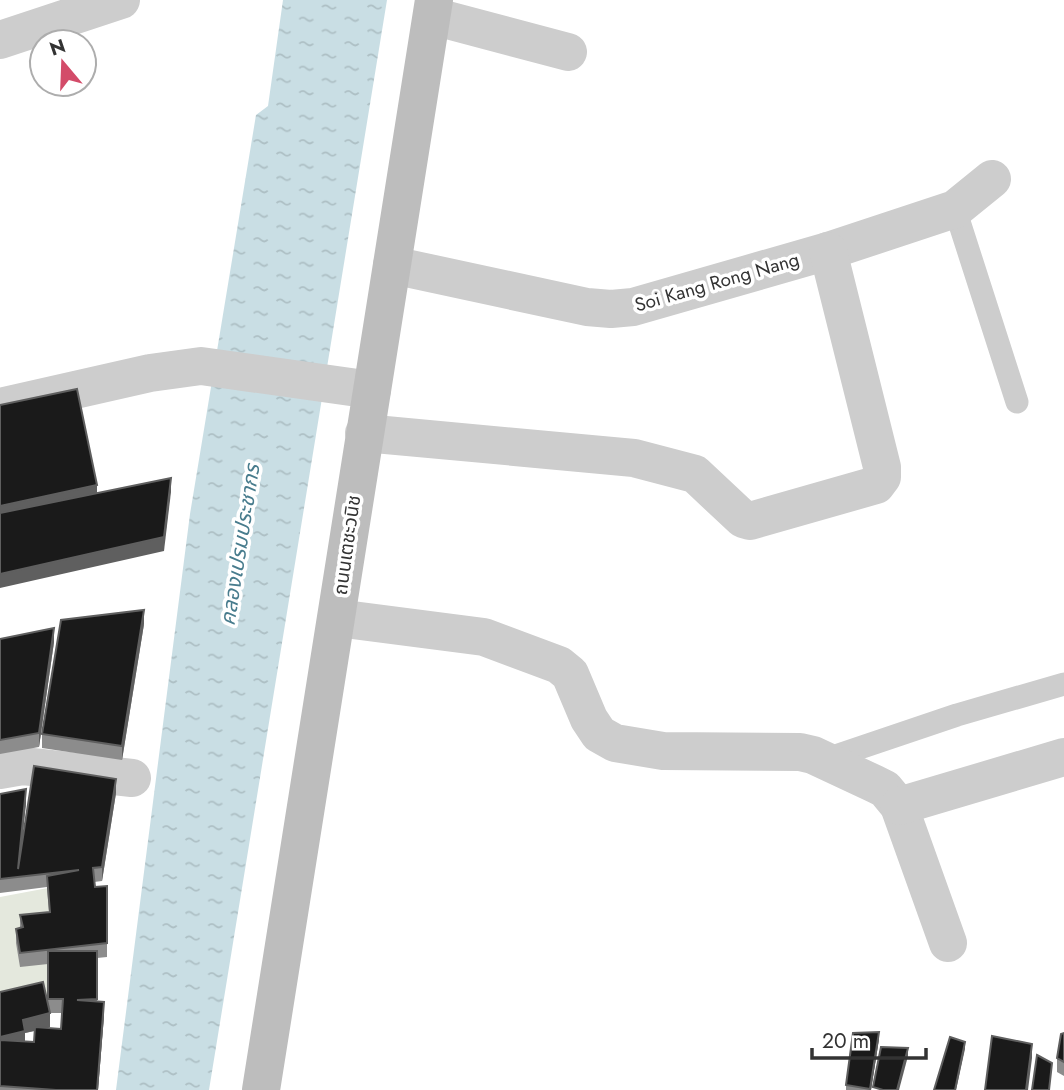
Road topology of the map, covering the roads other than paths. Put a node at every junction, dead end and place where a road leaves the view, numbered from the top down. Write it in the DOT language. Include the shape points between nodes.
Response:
graph roads {
  1 [pos="121,0"];
  2 [pos="433,8"];
  3 [pos="0,40"];
  4 [pos="568,52"];
  5 [pos="992,178"];
  6 [pos="955,209"];
  7 [pos="828,251"];
  8 [pos="392,265"];
  9 [pos="372,390"];
  10 [pos="1017,402"];
  11 [pos="0,407"];
  12 [pos="364,433"];
  13 [pos="337,618"];
  14 [pos="1064,684"];
  15 [pos="1064,757"];
  16 [pos="824,760"];
  17 [pos="0,770"];
  18 [pos="132,778"];
  19 [pos="899,806"];
  20 [pos="948,943"];
  21 [pos="261,1090"];
  1 -- 3 [label="street"];
  2 -- 4 [label="street"];
  2 -- 8 [label="main road, ถนนเตชะวนิช"];
  5 -- 6 [label="street"];
  6 -- 7 [label="street, Soi Kang Rong Nang"];
  6 -- 10 [label="lane"];
  7 -- 8 [label="street, Soi Kang Rong Nang" via="633,307 611,309"];
  7 -- 12 [label="street" via="881,467 882,477 876,485 750,521 695,474 634,458"];
  8 -- 9 [label="main road, ถนนเตชะวนิช"];
  9 -- 11 [label="street" via="208,367 150,373"];
  9 -- 12 [label="main road, ถนนเตชะวนิช"];
  12 -- 13 [label="main road, ถนนเตชะวนิช"];
  13 -- 16 [label="street" via="484,637 559,665 570,674 599,734 615,743 663,751 800,752"];
  13 -- 21 [label="main road, ถนนเตชะวนิช"];
  14 -- 16 [label="lane"];
  15 -- 19 [label="street"];
  16 -- 19 [label="street" via="885,789"];
  17 -- 18 [label="street" via="23,766"];
  19 -- 20 [label="street"];
}
